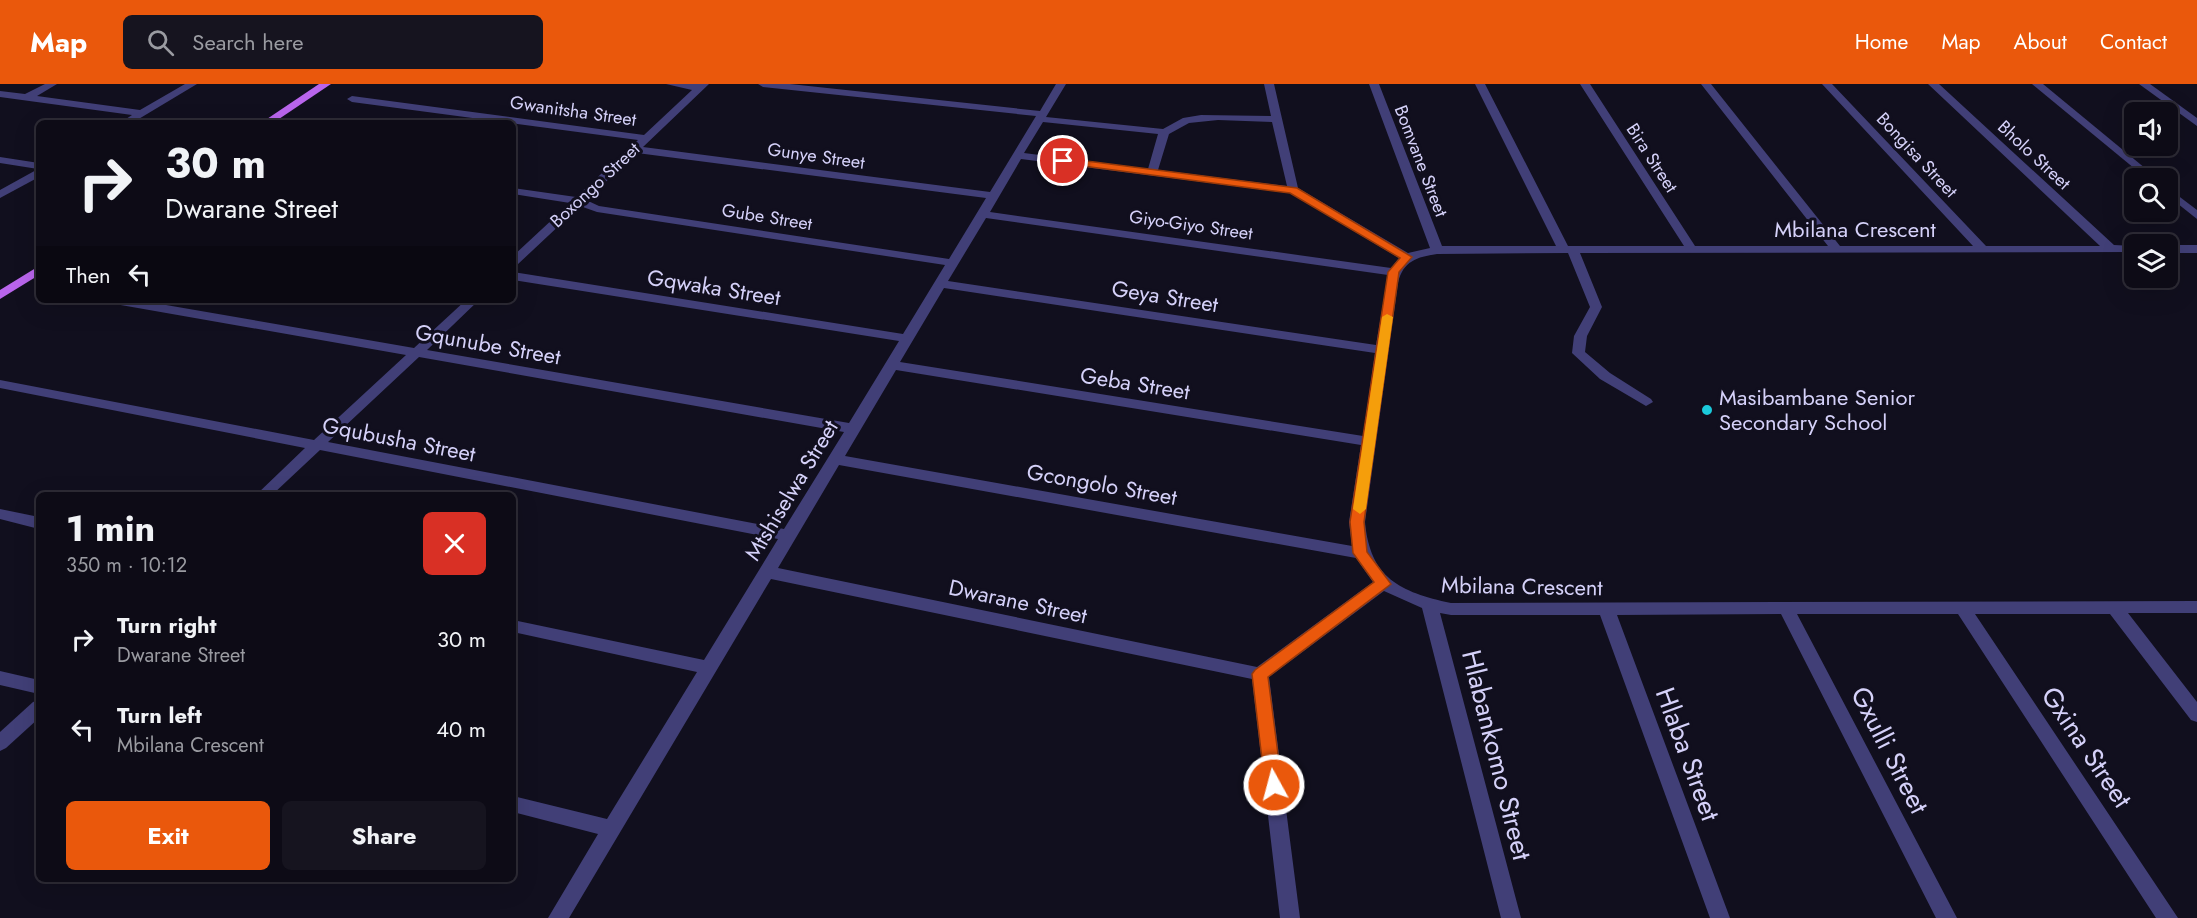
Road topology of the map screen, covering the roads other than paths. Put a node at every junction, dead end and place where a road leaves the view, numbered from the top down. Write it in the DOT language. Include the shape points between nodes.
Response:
graph roads {
  1 [pos="52,84"];
  2 [pos="192,84"];
  3 [pos="326,84"];
  4 [pos="671,84"];
  5 [pos="763,84"];
  6 [pos="1061,84"];
  7 [pos="1269,84"];
  8 [pos="1374,84"];
  9 [pos="1480,84"];
  10 [pos="1585,84"];
  11 [pos="1706,84"];
  12 [pos="1827,84"];
  13 [pos="1933,84"];
  14 [pos="2037,84"];
  15 [pos="2144,84"];
  16 [pos="702,86"];
  17 [pos="0,93"];
  18 [pos="27,97"];
  19 [pos="352,99"];
  20 [pos="142,113"];
  21 [pos="1041,117"];
  22 [pos="1276,119"];
  23 [pos="130,120"];
  24 [pos="271,120"];
  25 [pos="510,120"];
  26 [pos="2195,120"];
  27 [pos="516,121"];
  28 [pos="1165,132"];
  29 [pos="646,138"];
  30 [pos="634,149"];
  31 [pos="1019,156"];
  32 [pos="0,160"];
  33 [pos="36,166"];
  34 [pos="2140,168"];
  35 [pos="1152,172"];
  36 [pos="36,174"];
  37 [pos="1293,190"];
  38 [pos="516,191"];
  39 [pos="0,195"];
  40 [pos="993,196"];
  41 [pos="2178,200"];
  42 [pos="577,201"];
  43 [pos="983,214"];
  44 [pos="2197,216"];
  45 [pos="1983,249"];
  46 [pos="2112,249"];
  47 [pos="2124,249"];
  48 [pos="2178,249"];
  49 [pos="2197,249"];
  50 [pos="1437,250"];
  51 [pos="1568,250"];
  52 [pos="1692,250"];
  53 [pos="1837,250"];
  54 [pos="1406,257"];
  55 [pos="516,259"];
  56 [pos="954,263"];
  57 [pos="36,272"];
  58 [pos="1394,272"];
  59 [pos="516,276"];
  60 [pos="941,284"];
  61 [pos="0,295"];
  62 [pos="132,303"];
  63 [pos="469,303"];
  64 [pos="908,339"];
  65 [pos="1383,350"];
  66 [pos="417,353"];
  67 [pos="893,365"];
  68 [pos="0,384"];
  69 [pos="1646,402"];
  70 [pos="854,429"];
  71 [pos="1370,442"];
  72 [pos="318,445"];
  73 [pos="836,459"];
  74 [pos="266,492"];
  75 [pos="0,514"];
  76 [pos="36,522"];
  77 [pos="790,536"];
  78 [pos="1360,553"];
  79 [pos="767,572"];
  80 [pos="1383,584"];
  81 [pos="1430,606"];
  82 [pos="1961,606"];
  83 [pos="2113,606"];
  84 [pos="2197,606"];
  85 [pos="1785,607"];
  86 [pos="1606,608"];
  87 [pos="516,627"];
  88 [pos="709,668"];
  89 [pos="1260,674"];
  90 [pos="0,678"];
  91 [pos="36,686"];
  92 [pos="36,710"];
  93 [pos="2197,715"];
  94 [pos="0,743"];
  95 [pos="516,805"];
  96 [pos="612,829"];
  97 [pos="558,918"];
  98 [pos="1290,918"];
  99 [pos="1511,918"];
  100 [pos="1720,918"];
  101 [pos="1947,918"];
  102 [pos="2168,918"];
  1 -- 18 [label="street"];
  2 -- 20 [label="street"];
  3 -- 24 [label="main road"];
  4 -- 16 [label="street"];
  5 -- 21 [label="street"];
  6 -- 21 [label="street, Mtshiselwa Street"];
  7 -- 22 [label="street"];
  8 -- 50 [label="street, Bomvane Street"];
  9 -- 51 [label="street"];
  10 -- 52 [label="street, Bira Street"];
  11 -- 53 [label="street"];
  12 -- 45 [label="street, Bongisa Street"];
  13 -- 46 [label="street, Bholo Street"];
  14 -- 34 [label="street"];
  15 -- 26 [label="street"];
  16 -- 29 [label="street, Boxongo Street"];
  17 -- 18 [label="street"];
  18 -- 20 [label="street"];
  19 -- 25 [label="street, Gwanitsha Street"];
  20 -- 23 [label="street"];
  21 -- 28 [label="street"];
  21 -- 31 [label="street, Mtshiselwa Street"];
  22 -- 28 [label="street" via="1197,118"];
  22 -- 37 [label="street"];
  27 -- 29 [label="street, Gwanitsha Street"];
  28 -- 35 [label="street"];
  29 -- 30 [label="street, Boxongo Street"];
  30 -- 40 [label="street, Gunye Street"];
  30 -- 42 [label="street, Boxongo Street"];
  31 -- 35 [label="street"];
  31 -- 40 [label="street, Mtshiselwa Street"];
  32 -- 33 [label="street"];
  35 -- 37 [label="street"];
  36 -- 39 [label="street"];
  37 -- 54 [label="street"];
  38 -- 42 [label="street, Gube Street"];
  40 -- 43 [label="street, Mtshiselwa Street"];
  41 -- 44 [label="street"];
  42 -- 55 [label="street, Boxongo Street"];
  42 -- 56 [label="street, Gube Street" via="597,209"];
  43 -- 56 [label="street, Mtshiselwa Street"];
  43 -- 58 [label="street, Giyo-Giyo Street"];
  45 -- 46 [label="street, Mbilana Crescent"];
  45 -- 53 [label="street, Mbilana Crescent"];
  46 -- 47 [label="street, Mbilana Crescent"];
  48 -- 49 [label="street"];
  50 -- 51 [label="street, Mbilana Crescent"];
  50 -- 54 [label="street, Mbilana Crescent"];
  51 -- 52 [label="street, Mbilana Crescent"];
  51 -- 69 [label="street" via="1596,307 1581,335 1579,353 1605,376"];
  52 -- 53 [label="street, Mbilana Crescent"];
  54 -- 58 [label="street"];
  56 -- 60 [label="street, Mtshiselwa Street"];
  57 -- 61 [label="main road"];
  58 -- 65 [label="street"];
  59 -- 64 [label="street, Gqwaka Street"];
  60 -- 64 [label="street, Mtshiselwa Street"];
  60 -- 65 [label="street, Geya Street"];
  62 -- 66 [label="street, Gqunube Street"];
  63 -- 66 [label="street"];
  64 -- 67 [label="street, Mtshiselwa Street"];
  65 -- 71 [label="street"];
  66 -- 70 [label="street, Gqunube Street"];
  66 -- 72 [label="street"];
  67 -- 70 [label="street, Mtshiselwa Street"];
  67 -- 71 [label="street, Geba Street"];
  68 -- 72 [label="street, Gqubusha Street"];
  70 -- 73 [label="street, Mtshiselwa Street"];
  71 -- 78 [label="street" via="1357,522"];
  72 -- 74 [label="street"];
  72 -- 77 [label="street, Gqubusha Street"];
  73 -- 77 [label="street, Mtshiselwa Street"];
  73 -- 78 [label="street, Gcongolo Street"];
  75 -- 76 [label="street"];
  77 -- 79 [label="street, Mtshiselwa Street"];
  78 -- 80 [label="street, Mbilana Crescent"];
  79 -- 88 [label="street, Mtshiselwa Street"];
  79 -- 89 [label="street, Dwarane Street"];
  80 -- 81 [label="street, Mbilana Crescent"];
  80 -- 89 [label="street"];
  81 -- 86 [label="street, Mbilana Crescent" via="1470,610"];
  81 -- 99 [label="street, Hlabankomo Street"];
  82 -- 83 [label="street, Mbilana Crescent"];
  82 -- 85 [label="street, Mbilana Crescent"];
  82 -- 102 [label="street, Gxina Street"];
  83 -- 84 [label="street, Mbilana Crescent"];
  83 -- 93 [label="street"];
  85 -- 86 [label="street, Mbilana Crescent"];
  85 -- 101 [label="street, Gxulli Street"];
  86 -- 100 [label="street, Hlaba Street"];
  87 -- 88 [label="street"];
  88 -- 96 [label="street, Mtshiselwa Street"];
  89 -- 98 [label="street"];
  90 -- 91 [label="street"];
  92 -- 94 [label="street"];
  95 -- 96 [label="street"];
  96 -- 97 [label="street, Mtshiselwa Street"];
}
